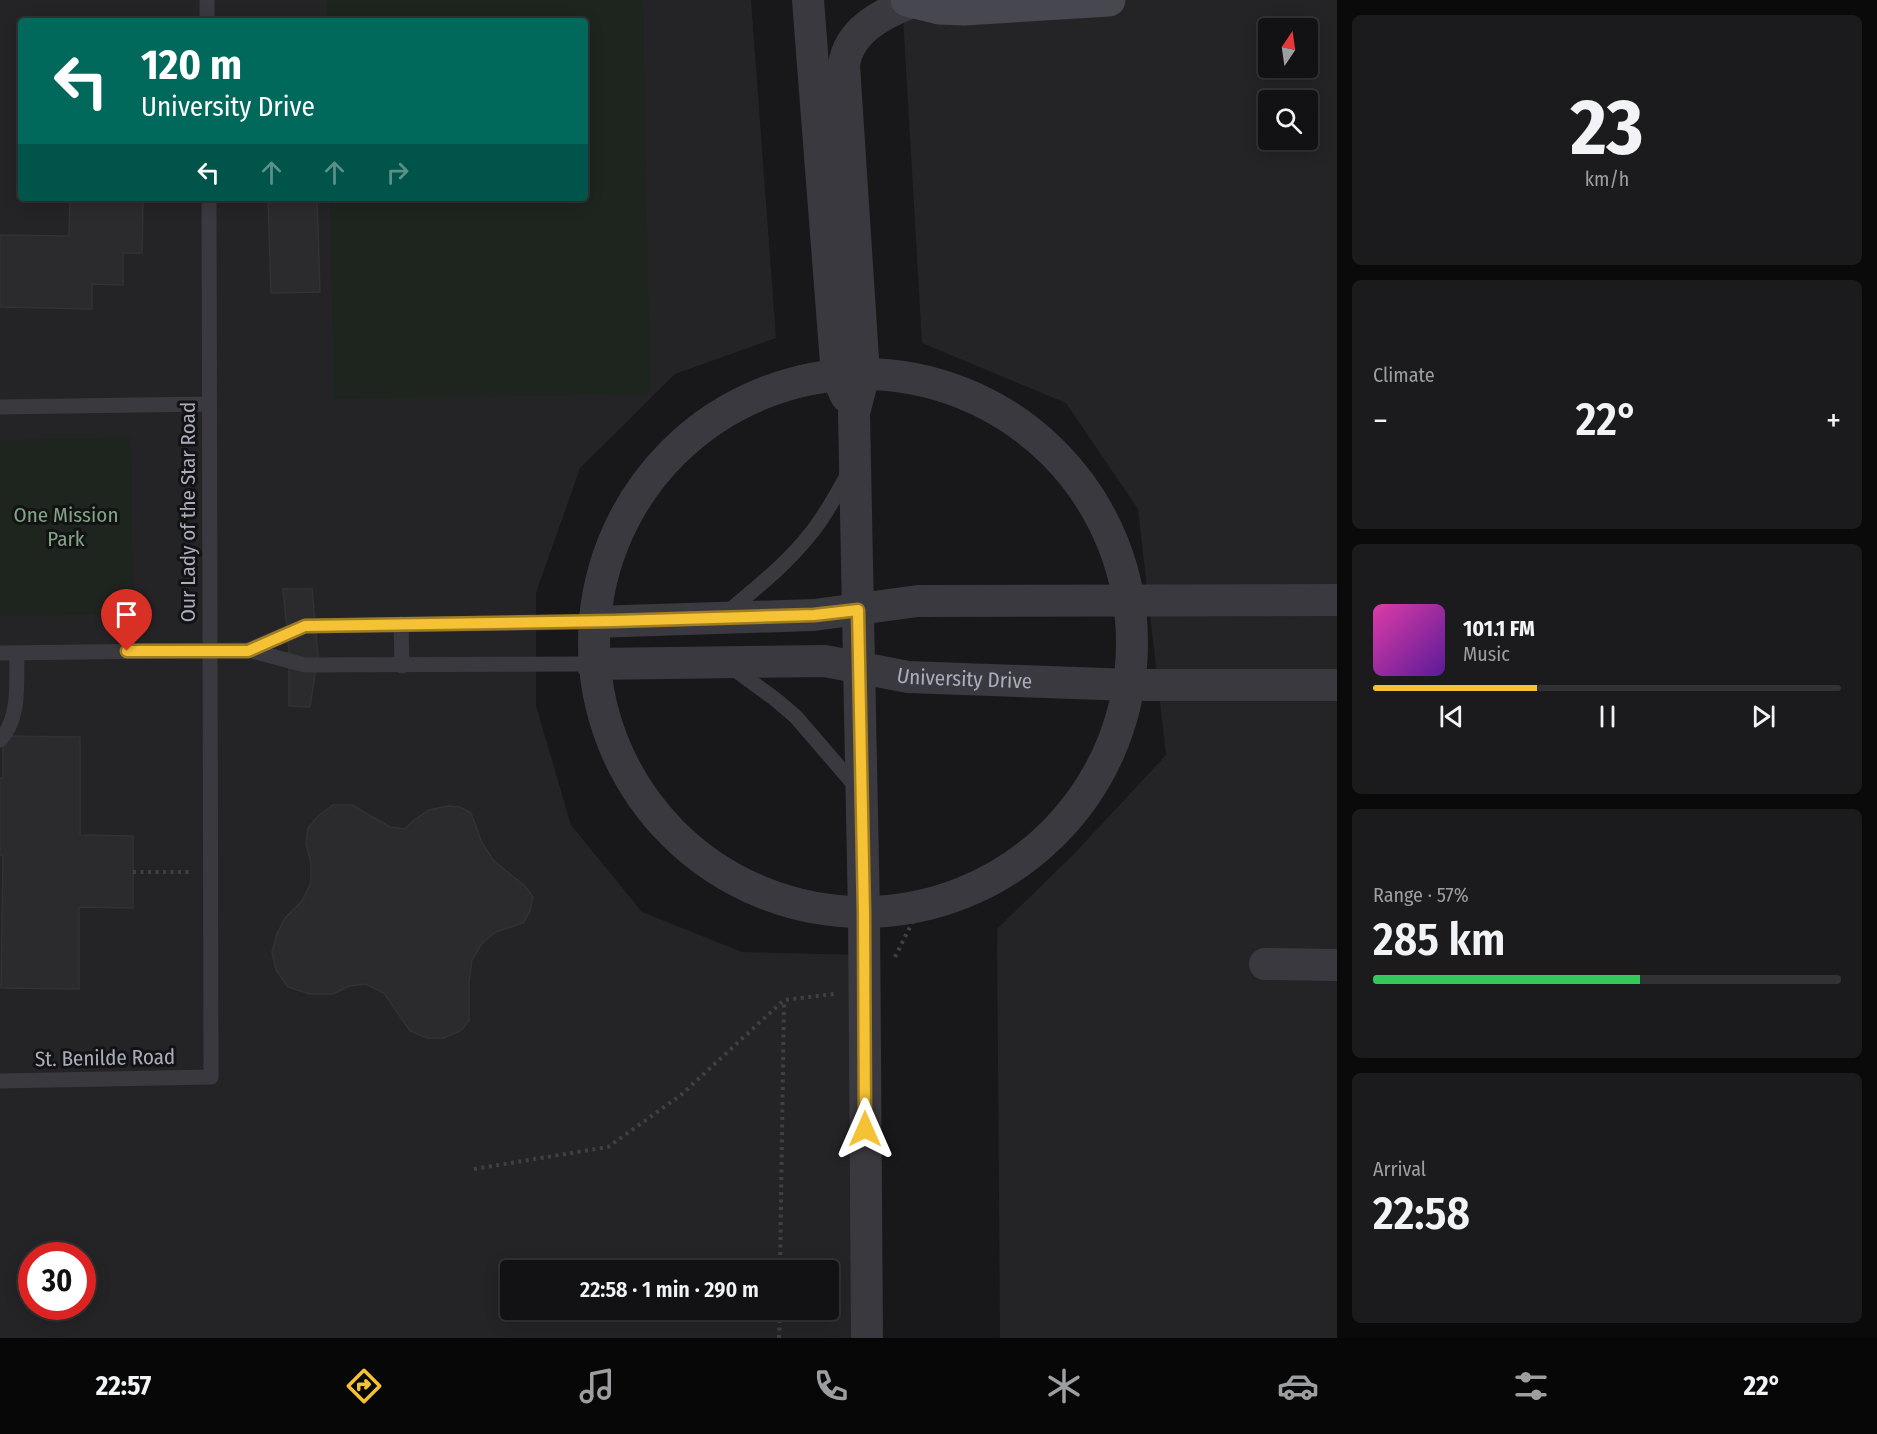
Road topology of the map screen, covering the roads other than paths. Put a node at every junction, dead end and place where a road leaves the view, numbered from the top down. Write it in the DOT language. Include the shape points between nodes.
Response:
graph roads {
  1 [pos="207,0"];
  2 [pos="808,0"];
  3 [pos="1109,0"];
  4 [pos="910,1"];
  5 [pos="207,18"];
  6 [pos="208,201"];
  7 [pos="850,375"];
  8 [pos="209,404"];
  9 [pos="0,407"];
  10 [pos="855,462"];
  11 [pos="1337,600"];
  12 [pos="1130,602"];
  13 [pos="858,610"];
  14 [pos="720,618"];
  15 [pos="592,622"];
  16 [pos="401,624"];
  17 [pos="209,651"];
  18 [pos="248,651"];
  19 [pos="0,653"];
  20 [pos="17,653"];
  21 [pos="723,662"];
  22 [pos="592,664"];
  23 [pos="402,666"];
  24 [pos="859,668"];
  25 [pos="1131,685"];
  26 [pos="1337,685"];
  27 [pos="0,740"];
  28 [pos="862,794"];
  29 [pos="864,913"];
  30 [pos="1265,964"];
  31 [pos="1337,965"];
  32 [pos="211,1077"];
  33 [pos="0,1081"];
  34 [pos="867,1338"];
  1 -- 5 [label="lane"];
  2 -- 7 [label="street"];
  3 -- 4 [label="street" via="964,9"];
  4 -- 7 [label="street" via="877,18 859,33 848,46 843,65"];
  6 -- 8 [label="lane, Our Lady of the Star Road"];
  7 -- 10 [label="street"];
  7 -- 12 [label="street" via="922,381 974,398 1020,424 1061,460 1094,502 1117,551"];
  7 -- 15 [label="street" via="781,386 723,412 672,452 632,501 605,559"];
  8 -- 9 [label="lane"];
  8 -- 17 [label="lane, Our Lady of the Star Road"];
  10 -- 13 [label="street"];
  10 -- 14 [label="lane" via="812,532 786,562"];
  11 -- 12 [label="street"];
  12 -- 13 [label="street" via="918,601"];
  12 -- 25 [label="street" via="1134,643"];
  13 -- 14 [label="street"];
  13 -- 24 [label="street"];
  14 -- 15 [label="street"];
  15 -- 16 [label="lane"];
  15 -- 22 [label="street"];
  16 -- 18 [label="lane" via="305,626"];
  16 -- 23 [label="lane"];
  17 -- 18 [label="lane"];
  17 -- 20 [label="lane"];
  17 -- 32 [label="lane, Our Lady of the Star Road"];
  18 -- 23 [label="lane" via="305,665"];
  19 -- 20 [label="lane"];
  20 -- 27 [label="lane" via="14,712 9,730"];
  21 -- 22 [label="street, University Drive"];
  21 -- 24 [label="street, University Drive" via="825,661"];
  21 -- 28 [label="lane" via="796,717"];
  22 -- 23 [label="lane"];
  22 -- 29 [label="street" via="606,728 634,788 677,840 731,879 792,904"];
  24 -- 25 [label="street, University Drive" via="908,677"];
  24 -- 28 [label="street"];
  25 -- 26 [label="street, University Drive"];
  25 -- 29 [label="street" via="1113,747 1081,804 1036,851 981,886 920,907"];
  28 -- 29 [label="street"];
  29 -- 34 [label="street"];
  30 -- 31 [label="street"];
  32 -- 33 [label="lane, St. Benilde Road"];
}
